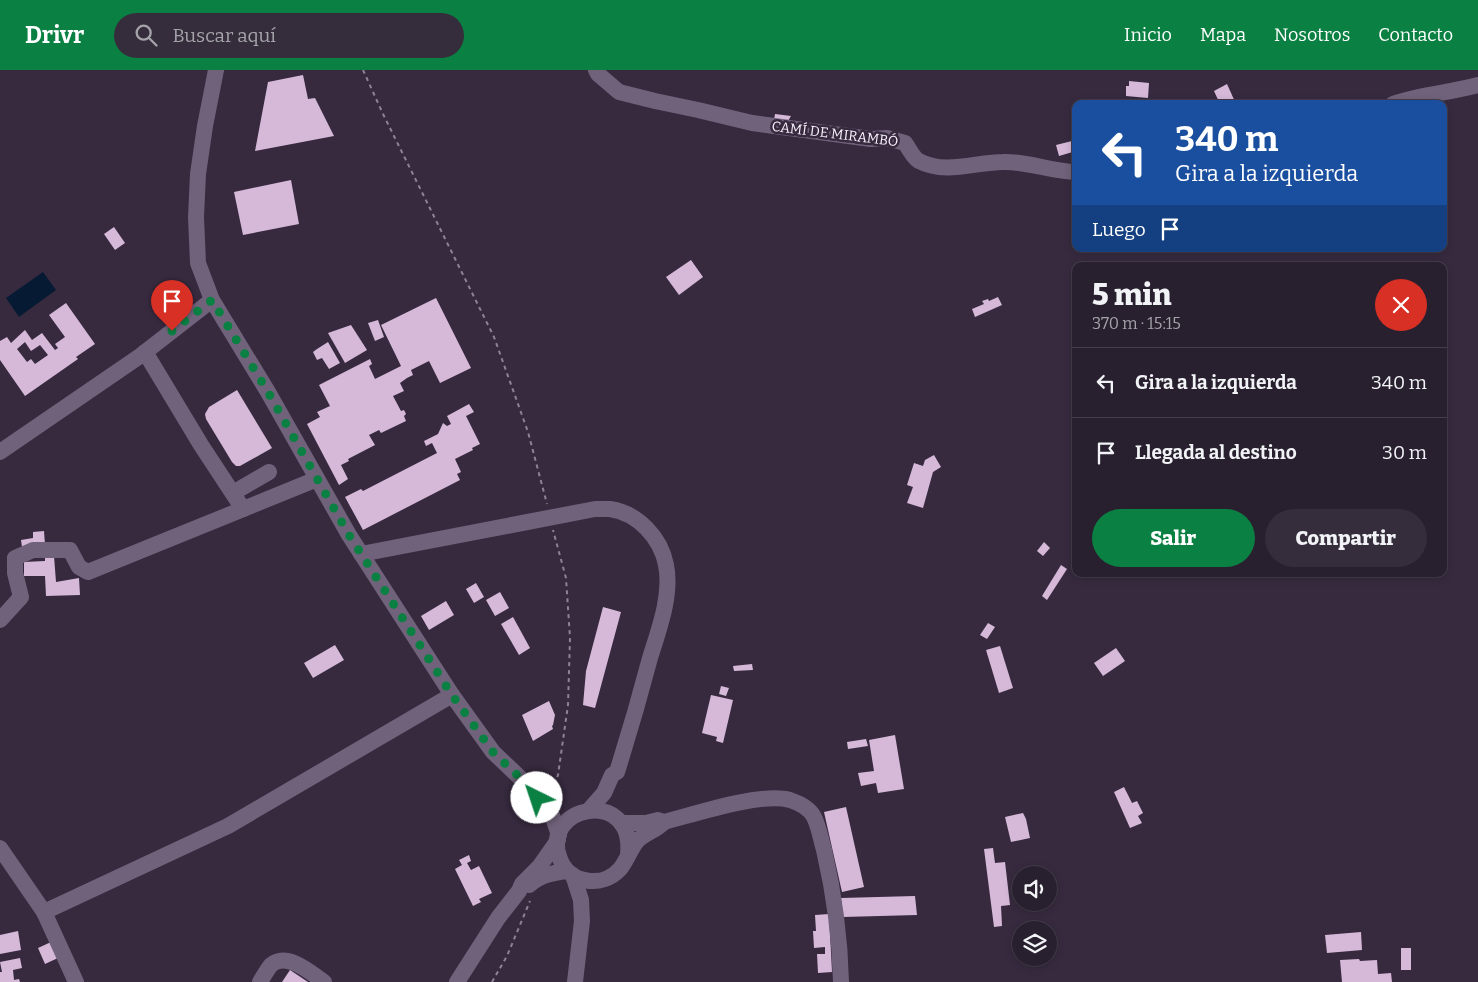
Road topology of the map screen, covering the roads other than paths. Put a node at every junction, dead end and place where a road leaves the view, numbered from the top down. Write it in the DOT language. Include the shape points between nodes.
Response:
graph roads {
  1 [pos="216,70"];
  2 [pos="596,70"];
  3 [pos="1478,85"];
  4 [pos="1403,100"];
  5 [pos="1072,172"];
  6 [pos="212,300"];
  7 [pos="145,352"];
  8 [pos="0,452"];
  9 [pos="269,472"];
  10 [pos="317,479"];
  11 [pos="233,493"];
  12 [pos="244,509"];
  13 [pos="361,554"];
  14 [pos="0,620"];
  15 [pos="452,695"];
  16 [pos="616,772"];
  17 [pos="542,795"];
  18 [pos="583,812"];
  19 [pos="619,821"];
  20 [pos="664,822"];
  21 [pos="558,837"];
  22 [pos="0,848"];
  23 [pos="628,854"];
  24 [pos="570,873"];
  25 [pos="607,879"];
  26 [pos="526,893"];
  27 [pos="44,912"];
  28 [pos="582,921"];
  29 [pos="76,982"];
  30 [pos="260,982"];
  31 [pos="324,982"];
  32 [pos="458,982"];
  33 [pos="576,982"];
  34 [pos="841,982"];
  1 -- 6 [label="street" via="198,174 196,217 198,263"];
  2 -- 5 [label="street, CAMÍ DE MIRAMBÓ" via="619,92 655,101 752,123 905,142 917,160 938,167 1004,162"];
  3 -- 4 [label="street"];
  6 -- 7 [label="street"];
  6 -- 10 [label="street"];
  7 -- 8 [label="street"];
  7 -- 11 [label="street"];
  9 -- 11 [label="street"];
  10 -- 12 [label="street"];
  10 -- 13 [label="street"];
  11 -- 12 [label="street"];
  12 -- 14 [label="street" via="88,572 79,566 70,550 33,550 15,558 21,597"];
  13 -- 15 [label="street"];
  13 -- 16 [label="street" via="595,509 624,513 643,524 659,545 666,564 667,588 638,704"];
  15 -- 17 [label="street" via="493,752"];
  15 -- 27 [label="street" via="228,826"];
  16 -- 18 [label="street" via="604,793"];
  16 -- 19 [label="street" via="614,798"];
  17 -- 18 [label="street" via="559,805"];
  17 -- 21 [label="street" via="537,798 550,812"];
  18 -- 19 [label="street" via="601,811"];
  18 -- 21 [label="street" via="566,822"];
  19 -- 20 [label="street"];
  19 -- 23 [label="street" via="628,838"];
  20 -- 23 [label="street" via="643,836"];
  20 -- 34 [label="street" via="764,799 791,800 808,809 815,818 830,876 837,918"];
  21 -- 24 [label="street" via="559,856"];
  21 -- 26 [label="street" via="539,867 522,884"];
  22 -- 27 [label="street"];
  23 -- 25 [label="street" via="620,869"];
  24 -- 25 [label="street" via="586,881"];
  24 -- 26 [label="street" via="542,876 526,888"];
  24 -- 28 [label="street" via="581,900"];
  25 -- 28 [label="street" via="599,887"];
  26 -- 32 [label="street" via="498,918"];
  27 -- 29 [label="street"];
  28 -- 33 [label="street"];
  30 -- 31 [label="street" via="272,964 292,961"];
}
